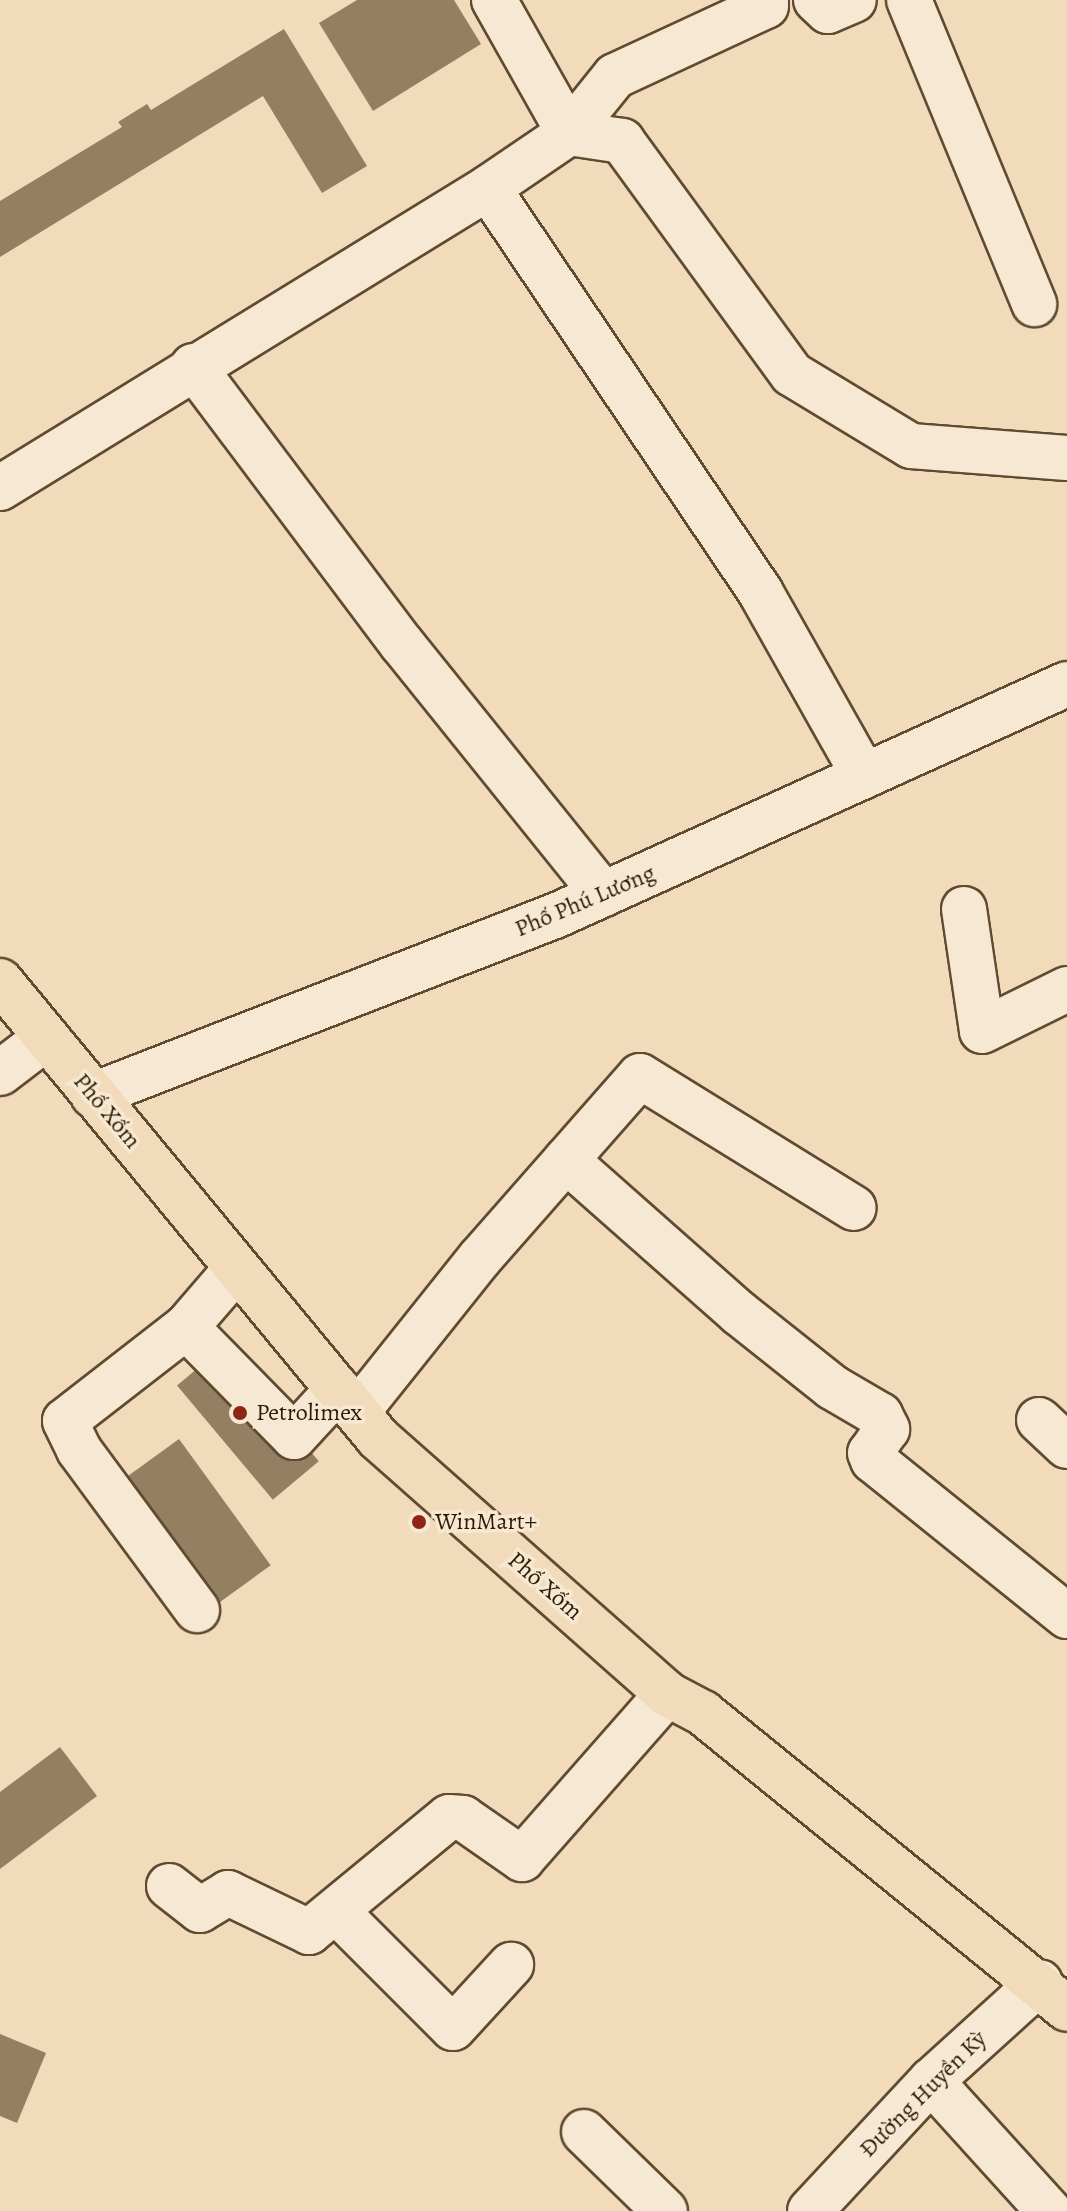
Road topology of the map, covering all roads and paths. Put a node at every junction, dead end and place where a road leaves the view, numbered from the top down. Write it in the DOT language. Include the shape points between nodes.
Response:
graph roads {
  1 [pos="494,0"];
  2 [pos="766,0"];
  3 [pos="816,0"];
  4 [pos="854,0"];
  5 [pos="909,0"];
  6 [pos="569,133"];
  7 [pos="488,188"];
  8 [pos="1034,304"];
  9 [pos="193,366"];
  10 [pos="1067,458"];
  11 [pos="0,488"];
  12 [pos="1067,684"];
  13 [pos="864,776"];
  14 [pos="603,894"];
  15 [pos="964,909"];
  16 [pos="0,981"];
  17 [pos="1067,989"];
  18 [pos="46,1038"];
  19 [pos="0,1073"];
  20 [pos="93,1095"];
  21 [pos="566,1160"];
  22 [pos="854,1208"];
  23 [pos="237,1268"];
  24 [pos="186,1327"];
  25 [pos="348,1401"];
  26 [pos="197,1610"];
  27 [pos="1067,1616"];
  28 [pos="667,1694"];
  29 [pos="169,1886"];
  30 [pos="336,1911"];
  31 [pos="511,1965"];
  32 [pos="1053,1995"];
  33 [pos="931,2081"];
  34 [pos="584,2132"];
  35 [pos="665,2211"];
  36 [pos="810,2211"];
  37 [pos="1049,2211"];
  1 -- 6 [label="street"];
  2 -- 6 [label="street" via="766,6 615,76"];
  3 -- 4 [label="street" via="828,11"];
  5 -- 8 [label="street"];
  6 -- 7 [label="street"];
  6 -- 10 [label="street" via="622,141 792,374 911,446"];
  7 -- 9 [label="street"];
  7 -- 13 [label="street" via="761,593"];
  9 -- 11 [label="street"];
  9 -- 14 [label="street" via="402,644"];
  12 -- 13 [label="street, Phố Phú Lương"];
  13 -- 14 [label="street, Phố Phú Lương"];
  14 -- 20 [label="street, Phố Phú Lương"];
  15 -- 17 [label="street" via="982,1031"];
  16 -- 18 [label="highway, Phố Xốm"];
  18 -- 19 [label="street"];
  18 -- 20 [label="highway, Phố Xốm"];
  20 -- 23 [label="highway, Phố Xốm"];
  21 -- 22 [label="street" via="640,1076"];
  21 -- 25 [label="street"];
  21 -- 27 [label="street" via="739,1313 832,1387 880,1415 887,1429 870,1453 873,1460"];
  23 -- 24 [label="street"];
  23 -- 25 [label="highway, Phố Xốm"];
  24 -- 25 [label="street" via="294,1437"];
  24 -- 26 [label="street" via="70,1413 66,1429"];
  25 -- 28 [label="highway, Phố Xốm" via="378,1438"];
  28 -- 30 [label="street" via="522,1859 463,1818 449,1817"];
  28 -- 32 [label="highway, Phố Xốm" via="703,1713"];
  29 -- 30 [label="street" via="200,1910 233,1894 295,1930 309,1932"];
  30 -- 31 [label="street" via="453,2028"];
  32 -- 33 [label="street, Đường Huyền Kỳ"];
  33 -- 36 [label="street, Đường Huyền Kỳ"];
  33 -- 37 [label="street"];
  34 -- 35 [label="street"];
}
